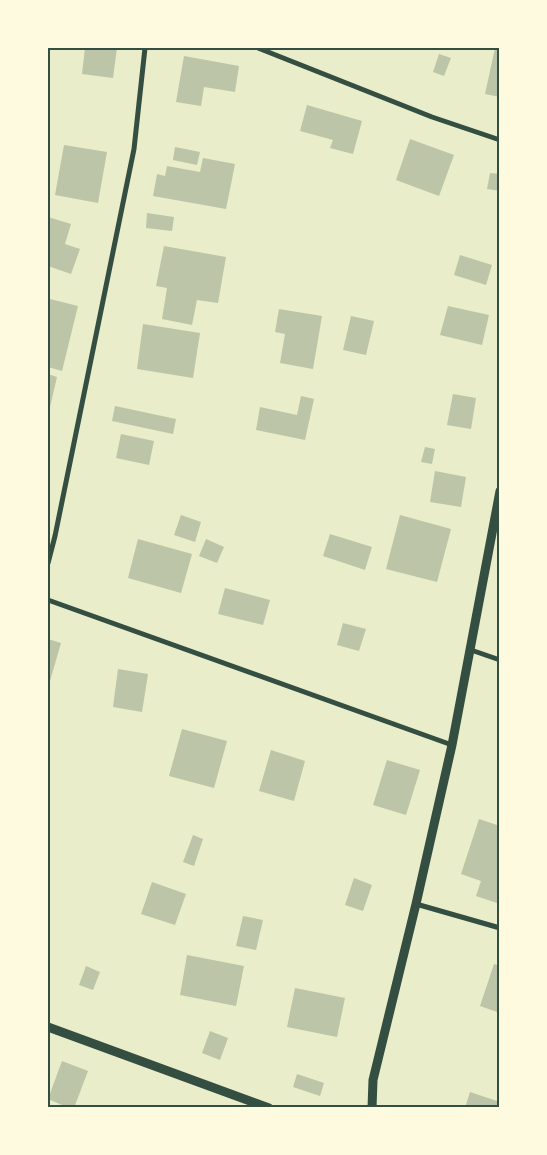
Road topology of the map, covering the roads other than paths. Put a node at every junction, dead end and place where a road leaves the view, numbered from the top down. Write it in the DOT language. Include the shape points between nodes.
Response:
graph roads {
  1 [pos="145,48"];
  2 [pos="258,48"];
  3 [pos="500,140"];
  4 [pos="500,491"];
  5 [pos="48,563"];
  6 [pos="48,600"];
  7 [pos="471,650"];
  8 [pos="500,660"];
  9 [pos="452,745"];
  10 [pos="416,904"];
  11 [pos="500,928"];
  12 [pos="48,1027"];
  13 [pos="269,1108"];
  14 [pos="372,1108"];
  1 -- 5 [label="street" via="134,149"];
  2 -- 3 [label="street" via="432,117"];
  4 -- 7 [label="street"];
  6 -- 9 [label="street"];
  7 -- 8 [label="street"];
  7 -- 9 [label="street"];
  9 -- 10 [label="street"];
  10 -- 11 [label="street"];
  10 -- 14 [label="street" via="373,1080"];
  12 -- 13 [label="street"];
}
